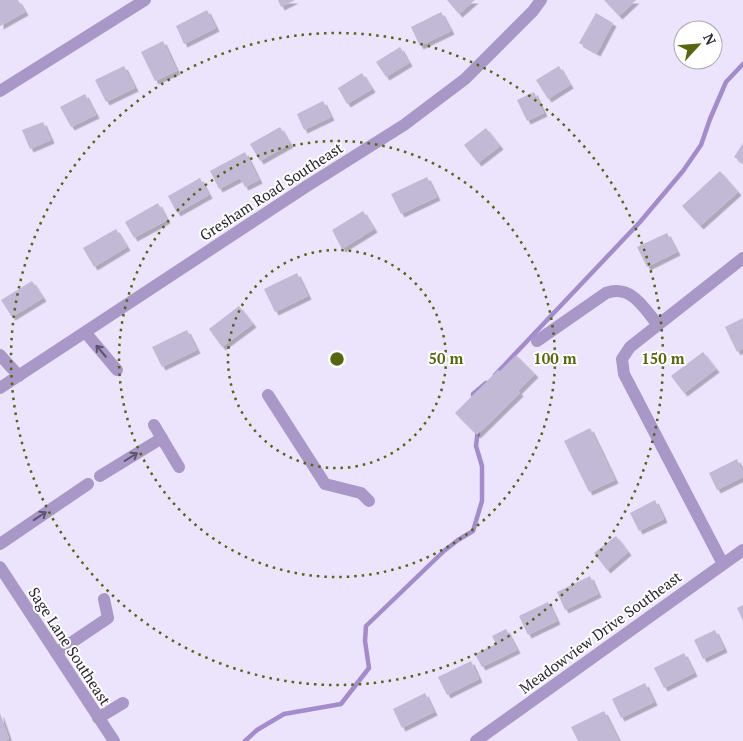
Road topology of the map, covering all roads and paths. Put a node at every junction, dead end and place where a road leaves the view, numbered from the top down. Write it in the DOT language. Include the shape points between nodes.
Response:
graph roads {
  1 [pos="145,0"];
  2 [pos="541,0"];
  3 [pos="0,91"];
  4 [pos="743,258"];
  5 [pos="658,325"];
  6 [pos="86,332"];
  7 [pos="537,341"];
  8 [pos="0,355"];
  9 [pos="117,370"];
  10 [pos="19,376"];
  11 [pos="0,388"];
  12 [pos="268,395"];
  13 [pos="154,425"];
  14 [pos="162,438"];
  15 [pos="179,467"];
  16 [pos="100,476"];
  17 [pos="88,484"];
  18 [pos="369,501"];
  19 [pos="0,544"];
  20 [pos="743,550"];
  21 [pos="723,564"];
  22 [pos="0,567"];
  23 [pos="104,599"];
  24 [pos="56,653"];
  25 [pos="124,703"];
  26 [pos="98,718"];
  27 [pos="114,741"];
  28 [pos="476,741"];
  1 -- 3 [label="street"];
  2 -- 6 [label="street, Gresham Road Southeast" via="465,79 404,125"];
  4 -- 5 [label="street"];
  5 -- 7 [label="street" via="639,302 627,292 616,289"];
  5 -- 21 [label="street" via="630,346 622,359 624,374"];
  9 -- 6 [label="street, one-way"];
  6 -- 10 [label="street, Gresham Road Southeast"];
  8 -- 10 [label="street"];
  10 -- 11 [label="street, Gresham Road Southeast"];
  12 -- 18 [label="street" via="325,484 361,493"];
  13 -- 14 [label="street"];
  14 -- 15 [label="street"];
  16 -- 14 [label="street, one-way"];
  19 -- 17 [label="street, one-way"];
  20 -- 21 [label="street, Meadowview Drive Southeast"];
  21 -- 28 [label="street, Meadowview Drive Southeast"];
  22 -- 24 [label="street, Sage Lane Southeast"];
  23 -- 24 [label="street" via="108,618"];
  24 -- 26 [label="street, Sage Lane Southeast"];
  25 -- 26 [label="street"];
  26 -- 27 [label="street, Sage Lane Southeast"];
}
